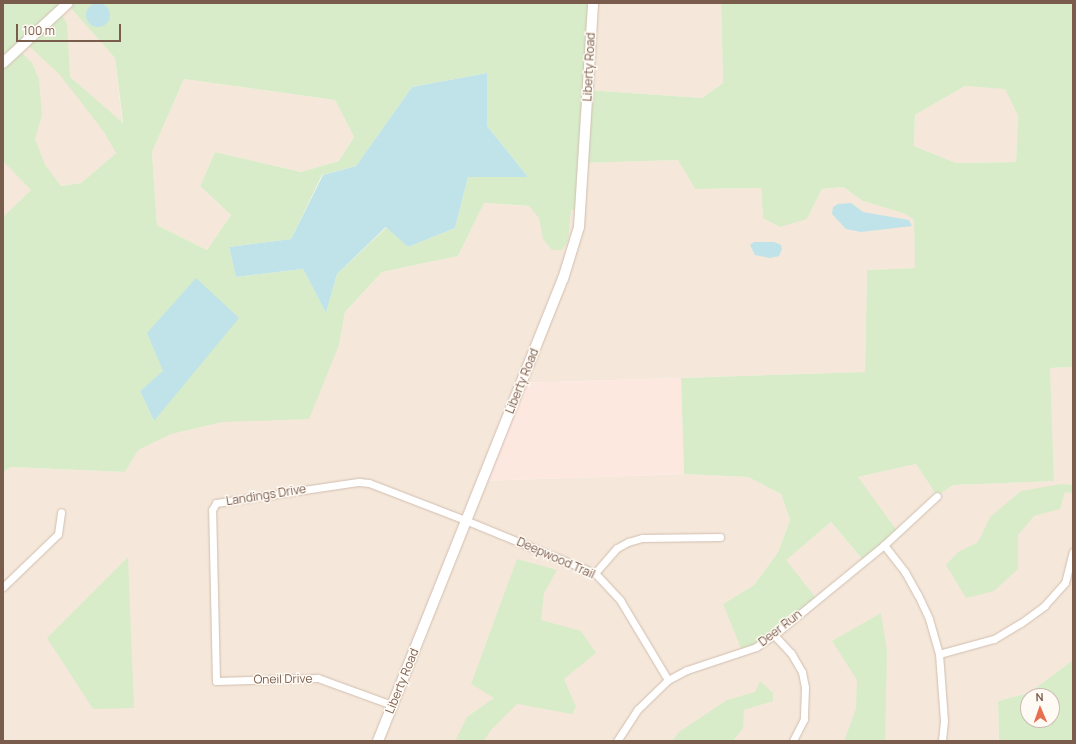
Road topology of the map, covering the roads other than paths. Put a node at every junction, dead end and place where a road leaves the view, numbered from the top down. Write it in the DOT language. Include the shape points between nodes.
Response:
graph roads {
  1 [pos="68,3"];
  2 [pos="593,3"];
  3 [pos="3,63"];
  4 [pos="937,496"];
  5 [pos="61,512"];
  6 [pos="465,520"];
  7 [pos="720,536"];
  8 [pos="884,545"];
  9 [pos="1073,552"];
  10 [pos="595,573"];
  11 [pos="3,587"];
  12 [pos="774,635"];
  13 [pos="939,654"];
  14 [pos="668,680"];
  15 [pos="216,681"];
  16 [pos="392,705"];
  17 [pos="378,741"];
  18 [pos="617,741"];
  19 [pos="793,741"];
  20 [pos="942,741"];
  1 -- 3 [label="street"];
  2 -- 6 [label="street, Liberty Road" via="579,227 563,279"];
  4 -- 8 [label="street, Deer Run"];
  5 -- 11 [label="street" via="58,534"];
  6 -- 10 [label="street, Deepwood Trail"];
  6 -- 15 [label="street, Landings Drive" via="369,483 359,482 216,503 212,510"];
  6 -- 16 [label="street, Liberty Road"];
  7 -- 10 [label="street" via="642,538 628,542 616,548"];
  8 -- 12 [label="street, Deer Run"];
  8 -- 13 [label="street" via="918,595 929,619"];
  9 -- 13 [label="street" via="1065,583 1044,606 1021,624 994,639"];
  10 -- 14 [label="street, Deepwood Trail" via="620,600"];
  12 -- 14 [label="street, Deer Run" via="756,647 687,670"];
  12 -- 19 [label="street" via="791,654 802,672 805,687 804,719"];
  13 -- 20 [label="street" via="944,721"];
  14 -- 18 [label="street, Deer Run" via="638,708"];
  15 -- 16 [label="street, Oneil Drive" via="318,678"];
  16 -- 17 [label="street, Liberty Road"];
}
